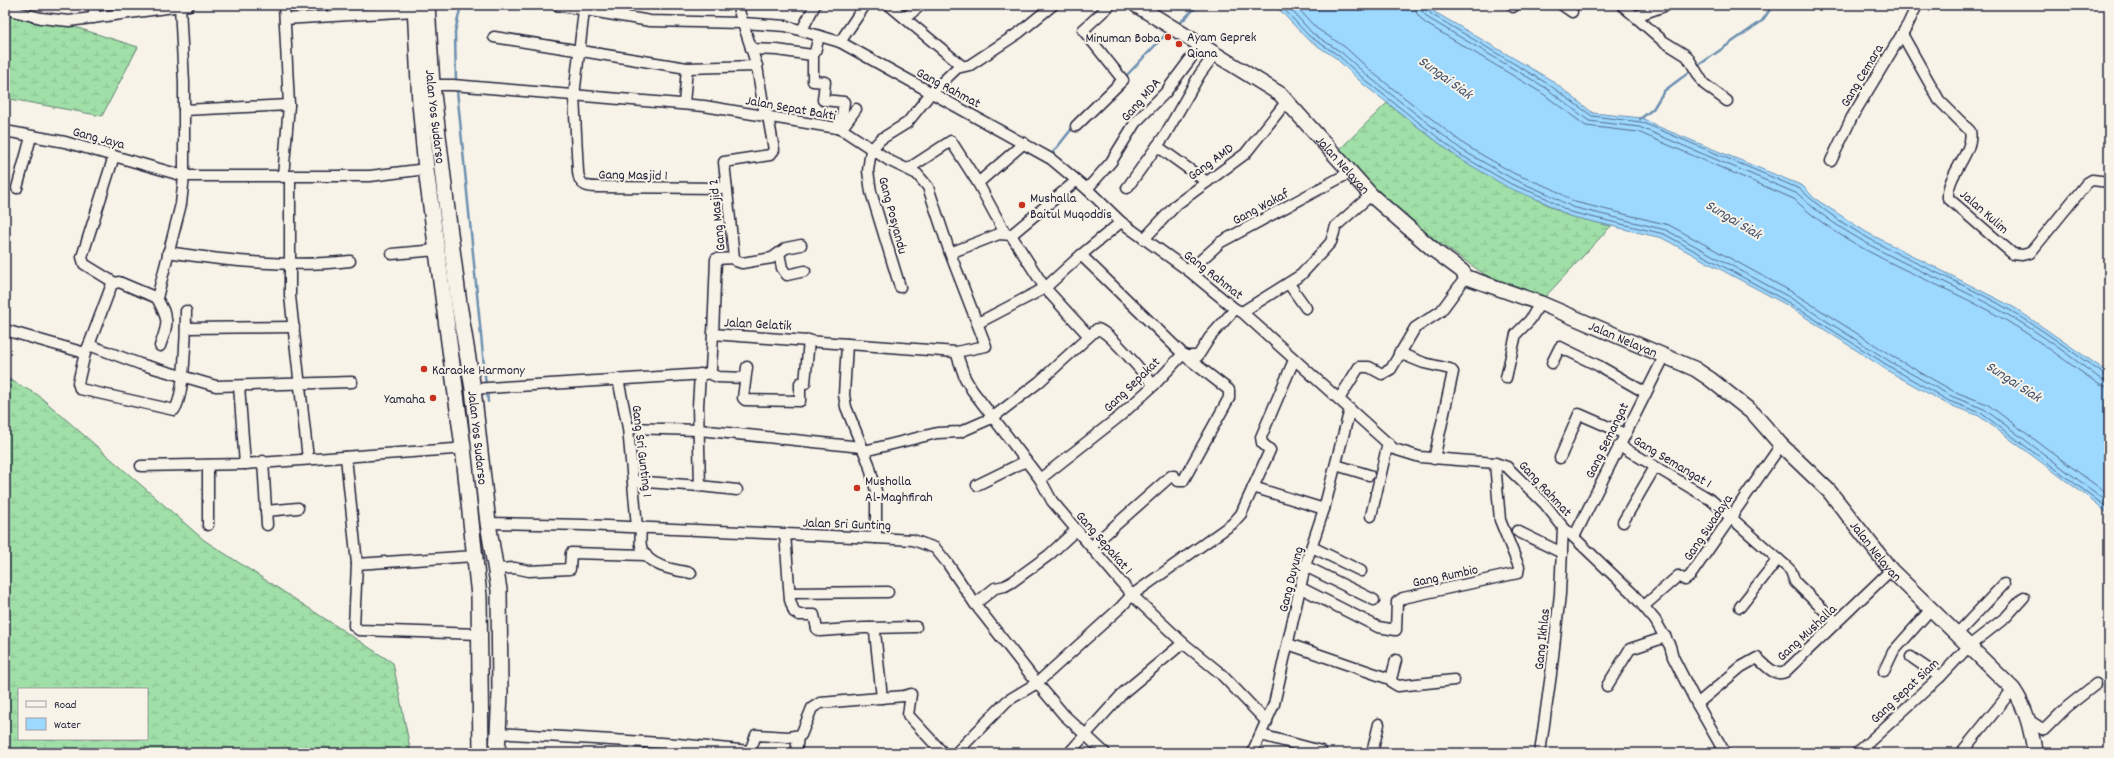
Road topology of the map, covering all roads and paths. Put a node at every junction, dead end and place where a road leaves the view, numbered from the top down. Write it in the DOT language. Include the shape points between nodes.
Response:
graph roads {
  1 [pos="94,5"];
  2 [pos="185,5"];
  3 [pos="284,5"];
  4 [pos="556,5"];
  5 [pos="623,5"];
  6 [pos="737,5"];
  7 [pos="815,5"];
  8 [pos="865,5"];
  9 [pos="889,5"];
  10 [pos="921,5"];
  11 [pos="1053,5"];
  12 [pos="1110,5"];
  13 [pos="1136,5"];
  14 [pos="1562,5"];
  15 [pos="1622,5"];
  16 [pos="1667,5"];
  17 [pos="1917,5"];
  18 [pos="419,7"];
  19 [pos="5,9"];
  20 [pos="26,9"];
  21 [pos="584,10"];
  22 [pos="1572,12"];
  23 [pos="623,16"];
  24 [pos="1636,16"];
  25 [pos="94,18"];
  26 [pos="905,18"];
  27 [pos="284,19"];
  28 [pos="742,23"];
  29 [pos="802,30"];
  30 [pos="1902,34"];
  31 [pos="819,36"];
  32 [pos="494,37"];
  33 [pos="840,42"];
  34 [pos="1200,46"];
  35 [pos="751,49"];
  36 [pos="580,51"];
  37 [pos="813,54"];
  38 [pos="1214,55"];
  39 [pos="757,66"];
  40 [pos="962,66"];
  41 [pos="687,68"];
  42 [pos="432,85"];
  43 [pos="932,93"];
  44 [pos="574,96"];
  45 [pos="1287,101"];
  46 [pos="1727,101"];
  47 [pos="684,104"];
  48 [pos="289,105"];
  49 [pos="856,109"];
  50 [pos="184,110"];
  51 [pos="768,116"];
  52 [pos="1076,126"];
  53 [pos="839,129"];
  54 [pos="5,131"];
  55 [pos="31,137"];
  56 [pos="1024,143"];
  57 [pos="1157,146"];
  58 [pos="871,150"];
  59 [pos="114,156"];
  60 [pos="1831,161"];
  61 [pos="426,169"];
  62 [pos="908,169"];
  63 [pos="1349,173"];
  64 [pos="184,176"];
  65 [pos="287,177"];
  66 [pos="1076,181"];
  67 [pos="1207,182"];
  68 [pos="2109,182"];
  69 [pos="978,183"];
  70 [pos="17,188"];
  71 [pos="726,188"];
  72 [pos="1127,188"];
  73 [pos="1087,189"];
  74 [pos="1371,195"];
  75 [pos="1121,222"];
  76 [pos="1008,234"];
  77 [pos="1144,239"];
  78 [pos="801,245"];
  79 [pos="436,250"];
  80 [pos="168,252"];
  81 [pos="779,253"];
  82 [pos="950,253"];
  83 [pos="392,254"];
  84 [pos="1081,255"];
  85 [pos="734,258"];
  86 [pos="350,261"];
  87 [pos="290,263"];
  88 [pos="805,271"];
  89 [pos="1188,271"];
  90 [pos="1466,277"];
  91 [pos="115,283"];
  92 [pos="1289,284"];
  93 [pos="900,287"];
  94 [pos="1045,288"];
  95 [pos="157,298"];
  96 [pos="1540,303"];
  97 [pos="459,304"];
  98 [pos="444,307"];
  99 [pos="1306,308"];
  100 [pos="186,311"];
  101 [pos="1238,311"];
  102 [pos="978,323"];
  103 [pos="294,327"];
  104 [pos="186,328"];
  105 [pos="5,330"];
  106 [pos="713,334"];
  107 [pos="1089,336"];
  108 [pos="809,340"];
  109 [pos="847,344"];
  110 [pos="160,346"];
  111 [pos="87,349"];
  112 [pos="956,352"];
  113 [pos="1399,353"];
  114 [pos="1184,355"];
  115 [pos="1664,357"];
  116 [pos="1294,360"];
  117 [pos="1552,363"];
  118 [pos="747,367"];
  119 [pos="704,373"];
  120 [pos="182,377"];
  121 [pos="745,378"];
  122 [pos="1506,378"];
  123 [pos="618,379"];
  124 [pos="352,382"];
  125 [pos="299,383"];
  126 [pos="1154,385"];
  127 [pos="239,386"];
  128 [pos="482,388"];
  129 [pos="1646,393"];
  130 [pos="1339,399"];
  131 [pos="1350,409"];
  132 [pos="992,418"];
  133 [pos="628,428"];
  134 [pos="699,430"];
  135 [pos="1625,434"];
  136 [pos="1388,443"];
  137 [pos="1619,445"];
  138 [pos="1780,445"];
  139 [pos="463,447"];
  140 [pos="862,449"];
  141 [pos="346,458"];
  142 [pos="1560,458"];
  143 [pos="308,459"];
  144 [pos="1434,459"];
  145 [pos="263,461"];
  146 [pos="1026,462"];
  147 [pos="1495,462"];
  148 [pos="208,464"];
  149 [pos="245,464"];
  150 [pos="1336,464"];
  151 [pos="141,466"];
  152 [pos="1655,467"];
  153 [pos="1368,475"];
  154 [pos="1040,479"];
  155 [pos="633,481"];
  156 [pos="976,485"];
  157 [pos="700,486"];
  158 [pos="1253,488"];
  159 [pos="737,490"];
  160 [pos="298,508"];
  161 [pos="1324,509"];
  162 [pos="266,510"];
  163 [pos="1371,516"];
  164 [pos="1730,518"];
  165 [pos="1624,522"];
  166 [pos="488,523"];
  167 [pos="208,525"];
  168 [pos="267,525"];
  169 [pos="639,527"];
  170 [pos="1563,527"];
  171 [pos="1076,530"];
  172 [pos="1517,531"];
  173 [pos="785,534"];
  174 [pos="1574,537"];
  175 [pos="876,538"];
  176 [pos="1092,546"];
  177 [pos="1312,547"];
  178 [pos="1562,553"];
  179 [pos="646,555"];
  180 [pos="474,556"];
  181 [pos="1778,559"];
  182 [pos="357,564"];
  183 [pos="1305,566"];
  184 [pos="496,569"];
  185 [pos="1891,570"];
  186 [pos="1361,571"];
  187 [pos="691,574"];
  188 [pos="2004,584"];
  189 [pos="1301,588"];
  190 [pos="888,592"];
  191 [pos="790,593"];
  192 [pos="1132,595"];
  193 [pos="2024,597"];
  194 [pos="1374,600"];
  195 [pos="975,604"];
  196 [pos="1644,606"];
  197 [pos="1740,607"];
  198 [pos="1931,609"];
  199 [pos="1836,622"];
  200 [pos="916,627"];
  201 [pos="870,628"];
  202 [pos="479,634"];
  203 [pos="1957,634"];
  204 [pos="1666,637"];
  205 [pos="1183,643"];
  206 [pos="1288,644"];
  207 [pos="1969,646"];
  208 [pos="1911,657"];
  209 [pos="1396,660"];
  210 [pos="1884,671"];
  211 [pos="1940,677"];
  212 [pos="1391,679"];
  213 [pos="1454,680"];
  214 [pos="1037,683"];
  215 [pos="2096,684"];
  216 [pos="1607,686"];
  217 [pos="2013,689"];
  218 [pos="882,698"];
  219 [pos="1697,704"];
  220 [pos="1267,722"];
  221 [pos="2030,722"];
  222 [pos="1379,724"];
  223 [pos="497,733"];
  224 [pos="1084,734"];
  225 [pos="1260,735"];
  226 [pos="798,736"];
  227 [pos="1321,751"];
  228 [pos="481,753"];
  229 [pos="497,753"];
  230 [pos="796,753"];
  231 [pos="943,753"];
  232 [pos="956,753"];
  233 [pos="1068,753"];
  234 [pos="1105,753"];
  235 [pos="1252,753"];
  236 [pos="1372,753"];
  237 [pos="1540,753"];
  238 [pos="1725,753"];
  239 [pos="1857,753"];
  240 [pos="1961,753"];
  241 [pos="2035,753"];
  1 -- 25 [label="street"];
  2 -- 25 [label="street"];
  2 -- 50 [label="street"];
  3 -- 27 [label="street"];
  4 -- 21 [label="street, Gang Rahmat"];
  5 -- 23 [label="street"];
  6 -- 28 [label="street"];
  7 -- 29 [label="street"];
  8 -- 33 [label="street"];
  9 -- 26 [label="street"];
  10 -- 26 [label="street"];
  11 -- 40 [label="street" via="1020,32 970,65"];
  12 -- 52 [label="street" via="1083,30 1123,80"];
  13 -- 34 [label="main road, Jalan Nelayan"];
  14 -- 22 [label="street"];
  15 -- 24 [label="street"];
  16 -- 24 [label="street"];
  17 -- 30 [label="street, Gang Cemara"];
  18 -- 27 [label="street"];
  18 -- 42 [label="main road, Jalan Yos Sudarso"];
  18 -- 61 [label="main road, Jalan Yos Sudarso" via="420,103"];
  19 -- 20 [label="street"];
  20 -- 25 [label="street" via="41,18 68,21"];
  21 -- 23 [label="street, Gang Rahmat"];
  21 -- 36 [label="street"];
  23 -- 28 [label="street, Gang Rahmat" via="650,21"];
  24 -- 46 [label="street" via="1662,41 1687,56 1704,84"];
  26 -- 40 [label="street"];
  27 -- 48 [label="street"];
  28 -- 29 [label="street, Gang Rahmat" via="786,26"];
  28 -- 35 [label="street"];
  29 -- 31 [label="street, Gang Rahmat"];
  30 -- 60 [label="street, Gang Cemara" via="1852,117"];
  30 -- 68 [label="street, Jalan Kulim" via="1939,100 1970,131 1971,136 1966,149 1947,189 1948,198 2013,254 2030,253 2087,183 2092,180"];
  31 -- 33 [label="street, Gang Rahmat"];
  31 -- 37 [label="street"];
  32 -- 36 [label="street"];
  33 -- 43 [label="street, Gang Rahmat"];
  34 -- 38 [label="main road, Jalan Nelayan"];
  34 -- 73 [label="street, Gang MDA" via="1165,93 1143,113 1111,162"];
  35 -- 37 [label="street" via="777,50 808,56"];
  35 -- 39 [label="street"];
  36 -- 41 [label="street"];
  36 -- 44 [label="street"];
  37 -- 53 [label="street" via="813,81 825,82 823,100 844,102"];
  38 -- 45 [label="main road, Jalan Nelayan" via="1273,89"];
  38 -- 57 [label="street"];
  39 -- 41 [label="street"];
  39 -- 51 [label="street" via="764,110"];
  40 -- 43 [label="street" via="952,72"];
  41 -- 47 [label="street"];
  42 -- 44 [label="street, Jalan Sepat Bakti"];
  42 -- 97 [label="main road, Jalan Yos Sudarso"];
  43 -- 56 [label="street, Gang Rahmat"];
  43 -- 58 [label="street" via="907,123 881,139"];
  44 -- 47 [label="street, Jalan Sepat Bakti"];
  44 -- 71 [label="street, Gang Masjid 1" via="578,178 584,186"];
  45 -- 63 [label="main road, Jalan Nelayan"];
  45 -- 67 [label="street, Gang AMD" via="1245,154"];
  47 -- 51 [label="street, Jalan Sepat Bakti"];
  48 -- 50 [label="street"];
  48 -- 65 [label="street"];
  49 -- 53 [label="street"];
  50 -- 64 [label="street"];
  51 -- 53 [label="street, Jalan Sepat Bakti"];
  51 -- 71 [label="street, Gang Masjid 2" via="773,152 770,155 724,162"];
  53 -- 58 [label="street, Jalan Sepat Bakti"];
  54 -- 55 [label="street, Gang Jaya"];
  55 -- 59 [label="street, Gang Jaya" via="65,142"];
  55 -- 70 [label="street"];
  56 -- 66 [label="street, Gang Rahmat" via="1051,159"];
  56 -- 69 [label="street"];
  57 -- 67 [label="street"];
  57 -- 72 [label="street"];
  58 -- 62 [label="street, Jalan Sepat Bakti"];
  58 -- 93 [label="street, Gang Posyandu" via="868,171 872,192"];
  59 -- 64 [label="street, Gang Jaya"];
  59 -- 91 [label="street" via="82,257 84,264"];
  61 -- 65 [label="street, Gang Jaya" via="370,176"];
  61 -- 79 [label="main road, Jalan Yos Sudarso"];
  62 -- 69 [label="street" via="951,141"];
  62 -- 82 [label="street, Jalan Sepat Bakti" via="917,174 928,187"];
  63 -- 74 [label="main road, Jalan Nelayan"];
  63 -- 89 [label="street, Gang Wakaf" via="1221,242"];
  64 -- 65 [label="street, Gang Jaya"];
  64 -- 80 [label="street" via="181,204"];
  65 -- 87 [label="street"];
  66 -- 73 [label="street, Gang Rahmat"];
  66 -- 76 [label="street"];
  67 -- 77 [label="street, Gang AMD" via="1177,204"];
  69 -- 76 [label="street"];
  71 -- 85 [label="street, Gang Masjid 2"];
  73 -- 75 [label="street, Gang Rahmat"];
  74 -- 90 [label="main road, Jalan Nelayan"];
  74 -- 92 [label="street, Gang Sepakat" via="1336,226 1331,242 1301,275"];
  75 -- 77 [label="street, Gang Rahmat"];
  75 -- 84 [label="street"];
  76 -- 82 [label="street"];
  76 -- 94 [label="street"];
  77 -- 89 [label="street, Gang Rahmat"];
  78 -- 81 [label="street" via="786,248"];
  79 -- 83 [label="street"];
  79 -- 98 [label="main road, Jalan Yos Sudarso"];
  80 -- 87 [label="street" via="217,259"];
  80 -- 95 [label="street"];
  81 -- 85 [label="street" via="772,258 742,263 736,262"];
  81 -- 88 [label="street" via="782,268 787,275"];
  82 -- 102 [label="street, Jalan Sepat Bakti"];
  84 -- 94 [label="street"];
  84 -- 114 [label="street"];
  85 -- 106 [label="street, Gang Masjid 2" via="716,259"];
  86 -- 87 [label="street"];
  87 -- 103 [label="street" via="290,296"];
  89 -- 101 [label="street, Gang Rahmat"];
  90 -- 96 [label="main road, Jalan Nelayan"];
  90 -- 113 [label="street" via="1441,311 1415,328"];
  91 -- 95 [label="street" via="119,282"];
  91 -- 111 [label="street" via="112,284"];
  92 -- 99 [label="street"];
  92 -- 101 [label="street, Gang Sepakat"];
  94 -- 102 [label="street"];
  94 -- 107 [label="street"];
  95 -- 110 [label="street" via="167,318"];
  96 -- 115 [label="main road, Jalan Nelayan"];
  96 -- 122 [label="street" via="1530,320 1516,334"];
  97 -- 98 [label="main road"];
  97 -- 128 [label="main road, Jalan Yos Sudarso"];
  98 -- 139 [label="main road, Jalan Yos Sudarso"];
  100 -- 104 [label="street"];
  101 -- 114 [label="street, Gang Sepakat" via="1210,336 1198,356"];
  101 -- 116 [label="street, Gang Rahmat"];
  102 -- 112 [label="street, Jalan Sepat Bakti" via="986,346"];
  103 -- 104 [label="street"];
  103 -- 125 [label="street"];
  104 -- 120 [label="street"];
  105 -- 111 [label="street"];
  106 -- 108 [label="street, Jalan Gelatik"];
  106 -- 119 [label="street, Jalan Gelatik" via="711,369"];
  107 -- 126 [label="street" via="1097,330 1102,330"];
  107 -- 132 [label="street" via="1039,382"];
  108 -- 109 [label="street, Jalan Gelatik"];
  108 -- 121 [label="street" via="806,382 800,383 800,401 745,400"];
  109 -- 112 [label="street, Jalan Gelatik"];
  109 -- 140 [label="street" via="844,395"];
  111 -- 120 [label="street"];
  111 -- 120 [label="street" via="78,387 90,393 174,410"];
  112 -- 132 [label="street, Gang Sepakat 1" via="965,378"];
  113 -- 130 [label="street" via="1387,373 1382,374 1369,367 1359,367"];
  113 -- 144 [label="street" via="1453,372"];
  114 -- 126 [label="street, Gang Sepakat"];
  114 -- 176 [label="street" via="1229,390 1229,398 1183,481 1171,476"];
  115 -- 129 [label="street, Gang Semangat"];
  115 -- 138 [label="main road, Jalan Nelayan" via="1695,369 1710,379 1754,414"];
  116 -- 130 [label="street, Gang Rahmat"];
  116 -- 158 [label="street" via="1261,437 1262,443 1270,450"];
  117 -- 129 [label="street" via="1560,347"];
  118 -- 121 [label="street"];
  119 -- 121 [label="street" via="718,377"];
  119 -- 123 [label="street"];
  119 -- 134 [label="street, Jalan Gelatik"];
  120 -- 127 [label="street" via="216,386"];
  123 -- 128 [label="street"];
  123 -- 133 [label="street, Gang Sri Gunting 1"];
  124 -- 125 [label="street"];
  125 -- 127 [label="street"];
  125 -- 143 [label="street"];
  126 -- 154 [label="street, Gang Sepakat" via="1120,416"];
  127 -- 149 [label="street"];
  128 -- 166 [label="main road, Jalan Yos Sudarso"];
  129 -- 135 [label="street, Gang Semangat"];
  130 -- 131 [label="street, Gang Rahmat"];
  131 -- 136 [label="street, Gang Rahmat"];
  131 -- 150 [label="street, Gang Duyung"];
  132 -- 140 [label="street" via="960,432 937,433"];
  132 -- 146 [label="street, Gang Sepakat 1"];
  133 -- 134 [label="street"];
  133 -- 155 [label="street, Gang Sri Gunting 1"];
  134 -- 140 [label="street"];
  134 -- 157 [label="street, Jalan Gelatik"];
  135 -- 137 [label="street, Gang Semangat"];
  135 -- 142 [label="street" via="1579,414"];
  136 -- 144 [label="street, Gang Rahmat" via="1401,452"];
  136 -- 163 [label="street"];
  137 -- 152 [label="street, Gang Semangat 1"];
  137 -- 174 [label="street, Gang Semangat"];
  138 -- 164 [label="street, Gang Swadaya"];
  138 -- 185 [label="main road, Jalan Nelayan" via="1828,491"];
  139 -- 141 [label="street"];
  139 -- 180 [label="main road, Jalan Yos Sudarso"];
  140 -- 175 [label="street" via="876,491"];
  141 -- 143 [label="street"];
  141 -- 182 [label="street"];
  143 -- 145 [label="street"];
  144 -- 147 [label="street, Gang Rahmat"];
  145 -- 149 [label="street"];
  145 -- 162 [label="street"];
  146 -- 154 [label="street, Gang Sepakat 1"];
  146 -- 156 [label="street"];
  147 -- 170 [label="street, Gang Rahmat" via="1507,467"];
  147 -- 189 [label="street, Gang Rumbio" via="1500,520 1519,567 1518,573 1403,598 1397,602 1396,630 1378,627"];
  148 -- 149 [label="street"];
  148 -- 151 [label="street"];
  148 -- 167 [label="street"];
  150 -- 153 [label="street"];
  150 -- 161 [label="street, Gang Duyung"];
  152 -- 164 [label="street, Gang Semangat 1" via="1711,500"];
  152 -- 165 [label="street"];
  154 -- 171 [label="street, Gang Sepakat 1" via="1052,501"];
  155 -- 157 [label="street"];
  155 -- 169 [label="street, Gang Sri Gunting 1"];
  157 -- 159 [label="street"];
  158 -- 161 [label="street"];
  158 -- 192 [label="street" via="1241,514 1232,524"];
  160 -- 162 [label="street"];
  161 -- 177 [label="street, Gang Duyung"];
  162 -- 168 [label="street"];
  164 -- 181 [label="street, Gang Semangat 1"];
  164 -- 196 [label="street, Gang Swadaya" via="1688,578 1685,580 1678,576"];
  166 -- 169 [label="street, Jalan Sri Gunting"];
  166 -- 184 [label="main road, Jalan Yos Sudarso"];
  169 -- 173 [label="street, Jalan Sri Gunting"];
  169 -- 179 [label="street, Gang Sri Gunting 1" via="641,545"];
  170 -- 174 [label="street, Gang Rahmat"];
  170 -- 178 [label="street, Gang Ikhlas"];
  171 -- 176 [label="street, Gang Sepakat 1"];
  171 -- 195 [label="street" via="1049,555 1012,582 996,588"];
  172 -- 178 [label="street"];
  173 -- 175 [label="street, Jalan Sri Gunting"];
  173 -- 191 [label="street"];
  174 -- 196 [label="street, Gang Rahmat"];
  175 -- 195 [label="street, Jalan Sri Gunting" via="912,540 934,548"];
  176 -- 192 [label="street, Gang Sepakat 1"];
  177 -- 183 [label="street, Gang Duyung"];
  177 -- 186 [label="street"];
  178 -- 237 [label="street, Gang Ikhlas" via="1552,674"];
  179 -- 184 [label="street" via="571,552 570,569"];
  179 -- 187 [label="street" via="660,566"];
  180 -- 182 [label="street"];
  180 -- 202 [label="main road, Jalan Yos Sudarso" via="479,596"];
  181 -- 197 [label="street"];
  181 -- 199 [label="street, Gang Semangat 1" via="1791,572 1795,582"];
  182 -- 202 [label="street" via="354,626 359,630"];
  183 -- 189 [label="street, Gang Duyung"];
  183 -- 194 [label="street"];
  184 -- 223 [label="main road, Jalan Yos Sudarso" via="500,693"];
  185 -- 198 [label="main road, Jalan Nelayan"];
  185 -- 199 [label="street, Gang Mushalla"];
  188 -- 203 [label="street"];
  189 -- 206 [label="street, Gang Duyung"];
  190 -- 191 [label="street"];
  191 -- 201 [label="street" via="794,612 799,615 814,615 818,631"];
  192 -- 205 [label="street, Gang Sepakat 1"];
  192 -- 214 [label="street"];
  193 -- 207 [label="street, Gang Sepat Siam" via="2006,617"];
  195 -- 214 [label="street, Jalan Sri Gunting"];
  196 -- 204 [label="street, Gang Rahmat"];
  198 -- 203 [label="main road, Jalan Nelayan"];
  198 -- 210 [label="street" via="1893,652"];
  199 -- 219 [label="street, Gang Mushalla" via="1785,672 1773,672 1757,658 1741,667"];
  200 -- 201 [label="street"];
  201 -- 218 [label="street" via="875,632"];
  202 -- 228 [label="main road, Jalan Yos Sudarso"];
  203 -- 207 [label="main road, Jalan Nelayan"];
  204 -- 216 [label="street" via="1630,649"];
  204 -- 219 [label="street, Gang Rahmat" via="1673,657"];
  205 -- 220 [label="street, Gang Sepakat 1" via="1236,688"];
  205 -- 224 [label="street" via="1124,692"];
  206 -- 212 [label="street"];
  206 -- 220 [label="street, Gang Duyung" via="1274,704"];
  207 -- 211 [label="street, Gang Sepat Siam"];
  207 -- 217 [label="main road, Jalan Nelayan"];
  208 -- 211 [label="street"];
  209 -- 212 [label="street"];
  211 -- 239 [label="street, Gang Sepat Siam"];
  212 -- 213 [label="street" via="1398,686"];
  214 -- 224 [label="street, Jalan Sri Gunting"];
  214 -- 232 [label="street" via="1007,701"];
  215 -- 221 [label="street" via="2044,730"];
  217 -- 221 [label="main road, Jalan Nelayan"];
  217 -- 240 [label="street"];
  218 -- 226 [label="street" via="820,703 812,708 801,735"];
  218 -- 231 [label="street" via="911,694 908,715"];
  219 -- 238 [label="street, Gang Rahmat"];
  220 -- 225 [label="street, Gang Duyung"];
  221 -- 241 [label="main road, Jalan Nelayan"];
  222 -- 236 [label="street"];
  223 -- 226 [label="street" via="750,751 756,735"];
  223 -- 229 [label="main road, Jalan Yos Sudarso"];
  224 -- 233 [label="street"];
  224 -- 234 [label="street, Jalan Sri Gunting"];
  225 -- 227 [label="street"];
  225 -- 235 [label="street, Gang Duyung"];
  226 -- 230 [label="street"];
}
